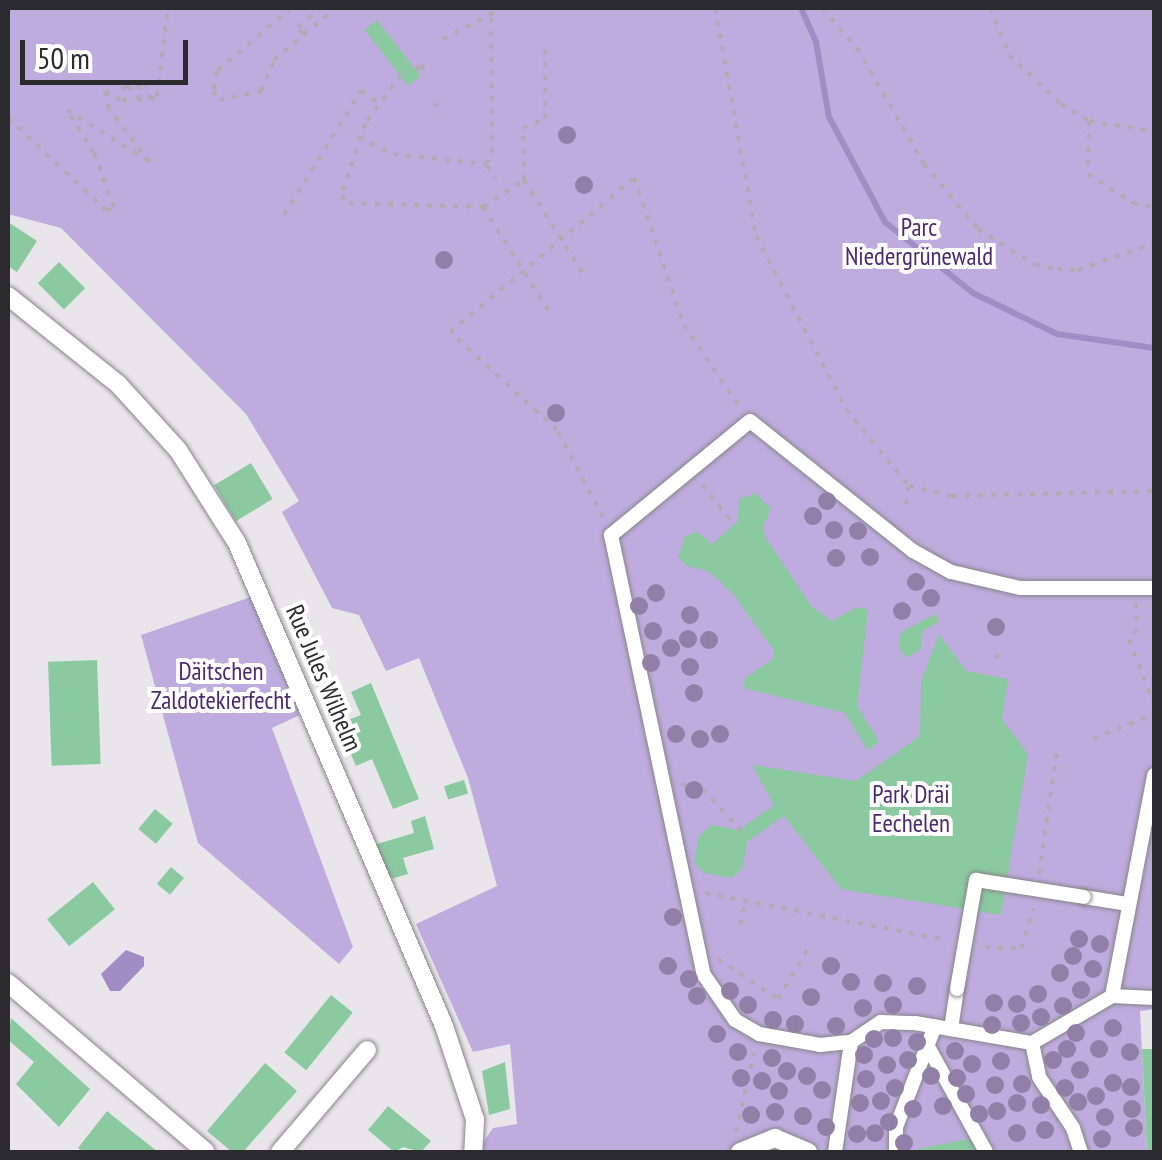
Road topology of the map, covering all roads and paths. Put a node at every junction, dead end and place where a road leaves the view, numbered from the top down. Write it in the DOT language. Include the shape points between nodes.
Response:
graph roads {
  1 [pos="168,8"];
  2 [pos="291,8"];
  3 [pos="321,8"];
  4 [pos="335,8"];
  5 [pos="502,8"];
  6 [pos="715,8"];
  7 [pos="822,8"];
  8 [pos="990,8"];
  9 [pos="490,13"];
  10 [pos="303,34"];
  11 [pos="442,38"];
  12 [pos="545,49"];
  13 [pos="416,70"];
  14 [pos="426,72"];
  15 [pos="401,75"];
  16 [pos="434,103"];
  17 [pos="379,104"];
  18 [pos="443,114"];
  19 [pos="8,118"];
  20 [pos="1089,121"];
  21 [pos="1154,130"];
  22 [pos="359,137"];
  23 [pos="486,164"];
  24 [pos="496,178"];
  25 [pos="524,180"];
  26 [pos="483,207"];
  27 [pos="1154,208"];
  28 [pos="284,215"];
  29 [pos="560,239"];
  30 [pos="1154,243"];
  31 [pos="522,270"];
  32 [pos="585,277"];
  33 [pos="8,296"];
  34 [pos="548,310"];
  35 [pos="750,421"];
  36 [pos="909,486"];
  37 [pos="706,490"];
  38 [pos="1154,491"];
  39 [pos="906,504"];
  40 [pos="734,524"];
  41 [pos="611,535"];
  42 [pos="1136,588"];
  43 [pos="1154,588"];
  44 [pos="1004,651"];
  45 [pos="995,658"];
  46 [pos="1154,704"];
  47 [pos="1154,714"];
  48 [pos="1093,740"];
  49 [pos="1057,750"];
  50 [pos="1154,775"];
  51 [pos="664,781"];
  52 [pos="745,835"];
  53 [pos="1039,876"];
  54 [pos="686,889"];
  55 [pos="1036,894"];
  56 [pos="745,901"];
  57 [pos="1128,904"];
  58 [pos="740,925"];
  59 [pos="962,943"];
  60 [pos="810,944"];
  61 [pos="697,946"];
  62 [pos="981,946"];
  63 [pos="8,983"];
  64 [pos="1112,996"];
  65 [pos="1154,998"];
  66 [pos="934,1026"];
  67 [pos="951,1028"];
  68 [pos="759,1034"];
  69 [pos="851,1042"];
  70 [pos="1032,1042"];
  71 [pos="928,1045"];
  72 [pos="367,1050"];
  73 [pos="738,1145"];
  74 [pos="206,1152"];
  75 [pos="280,1152"];
  76 [pos="473,1152"];
  77 [pos="808,1152"];
  78 [pos="835,1152"];
  79 [pos="896,1152"];
  80 [pos="986,1152"];
  81 [pos="1081,1152"];
  1 -- 19 [label="path" via="151,100 145,82 138,83 141,102 128,86 125,102 104,90 108,109 150,162 67,110 114,206 106,210"];
  2 -- 10 [label="path" via="217,71 213,91 219,100 262,92 274,60"];
  3 -- 10 [label="path" via="298,27"];
  4 -- 10 [label="path"];
  5 -- 9 [label="path"];
  6 -- 36 [label="path" via="756,236 846,410"];
  7 -- 30 [label="path" via="857,48 924,164 978,228 1035,265 1057,269 1078,270"];
  8 -- 20 [label="path" via="1009,55"];
  9 -- 11 [label="path"];
  9 -- 23 [label="path" via="492,153"];
  12 -- 25 [label="path" via="545,119 523,128"];
  13 -- 14 [label="path" via="421,65"];
  15 -- 17 [label="path"];
  16 -- 18 [label="path"];
  17 -- 22 [label="path"];
  17 -- 28 [label="path" via="362,91"];
  20 -- 21 [label="path"];
  20 -- 27 [label="path" via="1088,174 1133,203"];
  22 -- 23 [label="path" via="393,154"];
  22 -- 26 [label="path" via="342,184 341,196 349,202"];
  23 -- 24 [label="path"];
  25 -- 26 [label="path"];
  25 -- 29 [label="path"];
  26 -- 31 [label="path"];
  29 -- 31 [label="path"];
  29 -- 32 [label="path"];
  29 -- 35 [label="path" via="634,178 684,324 710,372"];
  31 -- 34 [label="path"];
  31 -- 41 [label="path" via="450,332 557,430"];
  33 -- 76 [label="street, Rue Jules Wilhelm" via="118,384 178,450 237,543 444,1026 476,1118"];
  35 -- 41 [label="street"];
  35 -- 42 [label="street" via="830,488 951,572 1020,588"];
  36 -- 38 [label="path" via="952,496"];
  36 -- 39 [label="path"];
  37 -- 40 [label="path"];
  41 -- 51 [label="street"];
  42 -- 43 [label="street"];
  42 -- 46 [label="path" via="1137,630 1128,640"];
  44 -- 45 [label="path"];
  47 -- 48 [label="path"];
  49 -- 53 [label="path"];
  50 -- 57 [label="street"];
  51 -- 52 [label="path" via="703,789"];
  51 -- 54 [label="street"];
  54 -- 56 [label="path"];
  54 -- 61 [label="street"];
  55 -- 62 [label="path" via="1028,940 1020,948"];
  56 -- 58 [label="path"];
  56 -- 59 [label="path"];
  57 -- 64 [label="street"];
  57 -- 67 [label="street, bridge" via="976,880"];
  60 -- 61 [label="path" via="778,999"];
  61 -- 68 [label="street" via="716,1000"];
  63 -- 74 [label="street"];
  64 -- 65 [label="street"];
  64 -- 70 [label="street"];
  66 -- 67 [label="street"];
  66 -- 69 [label="street" via="882,1022"];
  66 -- 71 [label="street"];
  67 -- 70 [label="street"];
  68 -- 69 [label="street" via="789,1043"];
  68 -- 73 [label="path"];
  69 -- 78 [label="street"];
  70 -- 81 [label="street" via="1039,1076"];
  71 -- 79 [label="street" via="896,1126"];
  71 -- 80 [label="street"];
  72 -- 75 [label="street"];
  73 -- 77 [label="street" via="775,1138"];
}
